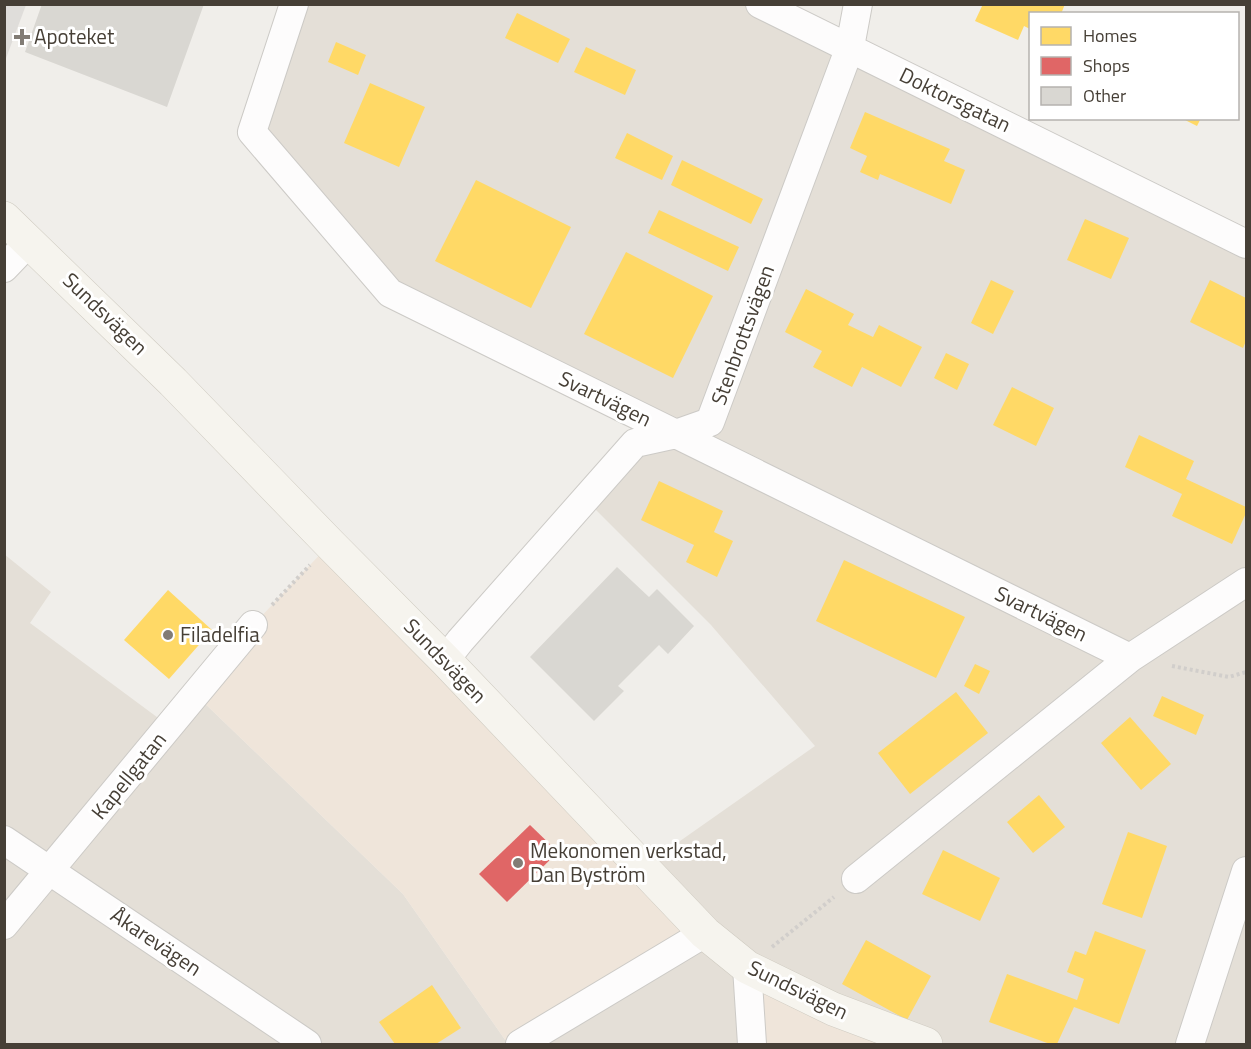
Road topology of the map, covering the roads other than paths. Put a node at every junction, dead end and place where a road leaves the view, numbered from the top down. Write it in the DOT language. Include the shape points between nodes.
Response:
graph roads {
  1 [pos="294,4"];
  2 [pos="760,4"];
  3 [pos="858,4"];
  4 [pos="850,48"];
  5 [pos="4,218"];
  6 [pos="30,241"];
  7 [pos="1246,244"];
  8 [pos="4,268"];
  9 [pos="676,434"];
  10 [pos="1246,582"];
  11 [pos="253,625"];
  12 [pos="1130,658"];
  13 [pos="446,660"];
  14 [pos="4,840"];
  15 [pos="51,870"];
  16 [pos="1246,871"];
  17 [pos="856,879"];
  18 [pos="4,925"];
  19 [pos="705,933"];
  20 [pos="747,967"];
  21 [pos="307,1044"];
  22 [pos="520,1044"];
  23 [pos="752,1044"];
  24 [pos="926,1044"];
  25 [pos="1190,1044"];
  1 -- 9 [label="street, Svartvägen" via="252,132 390,293"];
  2 -- 4 [label="street, Doktorsgatan"];
  3 -- 4 [label="street, Stenbrottsvägen"];
  4 -- 7 [label="street, Doktorsgatan"];
  4 -- 9 [label="street, Stenbrottsvägen" via="710,422"];
  5 -- 6 [label="street, Sundsvägen"];
  6 -- 8 [label="street"];
  6 -- 13 [label="street, Sundsvägen"];
  9 -- 12 [label="street, Svartvägen"];
  9 -- 13 [label="street, Stenbrottsvägen" via="635,443"];
  10 -- 12 [label="street"];
  11 -- 15 [label="street, Kapellgatan"];
  12 -- 17 [label="street"];
  13 -- 19 [label="street, Sundsvägen"];
  14 -- 15 [label="street, Åkarevägen"];
  15 -- 18 [label="street, Kapellgatan"];
  15 -- 21 [label="street, Åkarevägen"];
  16 -- 25 [label="street"];
  19 -- 20 [label="street, Sundsvägen"];
  19 -- 22 [label="street"];
  20 -- 23 [label="street"];
  20 -- 24 [label="street, Sundsvägen" via="833,1009"];
}
